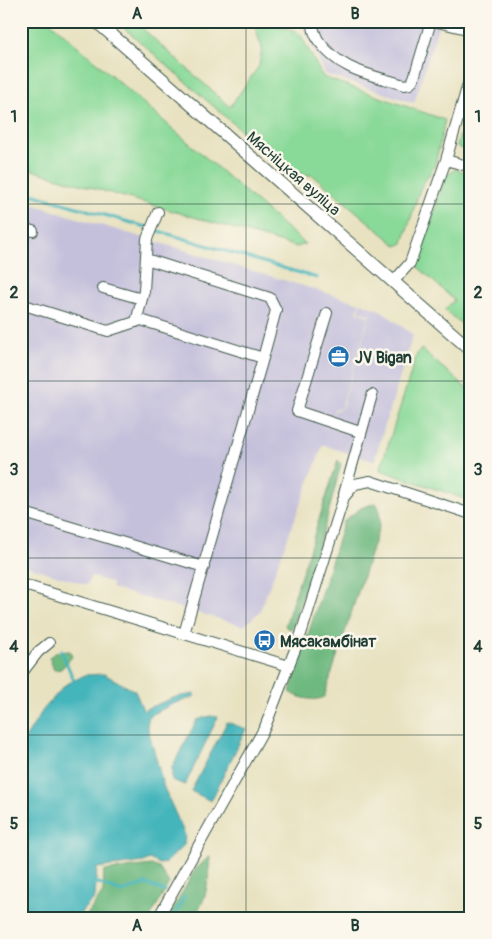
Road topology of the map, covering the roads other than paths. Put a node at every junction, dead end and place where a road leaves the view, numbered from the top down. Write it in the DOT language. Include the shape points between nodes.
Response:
graph roads {
  1 [pos="96,21"];
  2 [pos="313,21"];
  3 [pos="432,21"];
  4 [pos="471,30"];
  5 [pos="471,74"];
  6 [pos="446,160"];
  7 [pos="471,167"];
  8 [pos="158,212"];
  9 [pos="21,228"];
  10 [pos="33,231"];
  11 [pos="146,259"];
  12 [pos="394,281"];
  13 [pos="104,288"];
  14 [pos="142,299"];
  15 [pos="21,304"];
  16 [pos="327,313"];
  17 [pos="136,322"];
  18 [pos="471,350"];
  19 [pos="263,358"];
  20 [pos="372,395"];
  21 [pos="360,432"];
  22 [pos="344,498"];
  23 [pos="21,512"];
  24 [pos="471,514"];
  25 [pos="204,567"];
  26 [pos="21,584"];
  27 [pos="184,634"];
  28 [pos="49,643"];
  29 [pos="289,666"];
  30 [pos="21,674"];
  31 [pos="158,918"];
  1 -- 12 [label="main road, Мясніцкая вуліца"];
  2 -- 3 [label="lane" via="316,36 344,67 410,84"];
  3 -- 4 [label="lane"];
  5 -- 6 [label="lane"];
  6 -- 7 [label="lane"];
  6 -- 12 [label="lane" via="410,263"];
  8 -- 11 [label="lane" via="147,239"];
  9 -- 10 [label="lane"];
  11 -- 14 [label="lane"];
  11 -- 19 [label="lane" via="270,298 276,310"];
  12 -- 18 [label="main road, Мясніцкая вуліца"];
  13 -- 14 [label="lane"];
  14 -- 17 [label="lane"];
  15 -- 17 [label="lane" via="108,331"];
  16 -- 21 [label="lane" via="297,411"];
  17 -- 19 [label="lane" via="141,320"];
  19 -- 25 [label="lane"];
  20 -- 21 [label="lane"];
  21 -- 22 [label="lane"];
  22 -- 24 [label="lane" via="355,484 370,481"];
  22 -- 29 [label="lane"];
  23 -- 25 [label="lane"];
  25 -- 27 [label="lane"];
  26 -- 27 [label="lane"];
  27 -- 29 [label="lane"];
  28 -- 30 [label="lane"];
  29 -- 31 [label="lane" via="265,727"];
}
